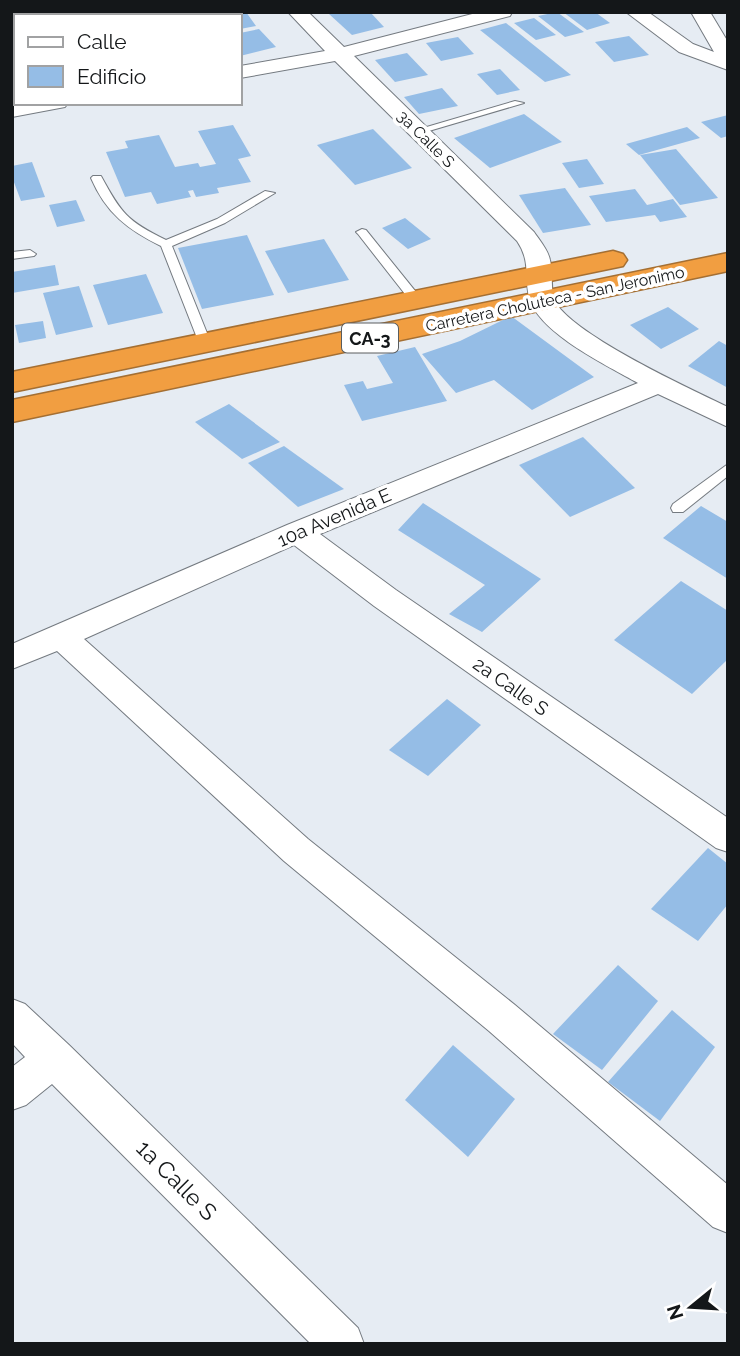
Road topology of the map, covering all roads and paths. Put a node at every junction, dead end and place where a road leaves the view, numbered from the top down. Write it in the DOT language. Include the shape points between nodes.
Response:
graph roads {
  1 [pos="297,12"];
  2 [pos="503,12"];
  3 [pos="635,12"];
  4 [pos="700,12"];
  5 [pos="340,54"];
  6 [pos="728,62"];
  7 [pos="242,72"];
  8 [pos="519,103"];
  9 [pos="46,105"];
  10 [pos="12,111"];
  11 [pos="418,131"];
  12 [pos="97,178"];
  13 [pos="269,193"];
  14 [pos="362,232"];
  15 [pos="728,236"];
  16 [pos="166,244"];
  17 [pos="30,254"];
  18 [pos="12,256"];
  19 [pos="728,262"];
  20 [pos="542,288"];
  21 [pos="416,300"];
  22 [pos="205,343"];
  23 [pos="12,382"];
  24 [pos="659,384"];
  25 [pos="12,411"];
  26 [pos="728,418"];
  27 [pos="728,469"];
  28 [pos="678,508"];
  29 [pos="298,532"];
  30 [pos="62,637"];
  31 [pos="12,657"];
  32 [pos="728,837"];
  33 [pos="12,1017"];
  34 [pos="55,1058"];
  35 [pos="12,1091"];
  36 [pos="728,1212"];
  37 [pos="332,1341"];
  1 -- 5 [label="street, 3a Calle S"];
  2 -- 5 [label="street"];
  3 -- 6 [label="street" via="686,48"];
  4 -- 6 [label="street"];
  5 -- 7 [label="street"];
  5 -- 11 [label="street, 3a Calle S"];
  8 -- 11 [label="lane"];
  9 -- 10 [label="street"];
  11 -- 20 [label="street, 3a Calle S" via="526,237 537,254"];
  12 -- 16 [label="lane" via="106,203 128,224"];
  13 -- 16 [label="lane" via="221,221"];
  14 -- 21 [label="lane"];
  15 -- 20 [label="highway, Carretera Choluteca - San Jeronimo / CA-3"];
  16 -- 22 [label="lane"];
  17 -- 18 [label="lane"];
  19 -- 20 [label="highway, Carretera Choluteca - San Jeronimo / CA-3"];
  20 -- 21 [label="highway, Carretera Choluteca - San Jeronimo / CA-3"];
  20 -- 24 [label="street, 3a Calle S" via="553,317 570,331"];
  20 -- 25 [label="highway, Carretera Choluteca - San Jeronimo / CA-3"];
  21 -- 22 [label="highway, Carretera Choluteca - San Jeronimo / CA-3"];
  22 -- 23 [label="highway, Carretera Choluteca - San Jeronimo / CA-3"];
  24 -- 26 [label="street, 3a Calle S"];
  24 -- 29 [label="street, 10a Avenida E"];
  27 -- 28 [label="lane"];
  29 -- 30 [label="street, 10a Avenida E"];
  29 -- 32 [label="street, 2a Calle S" via="384,598"];
  30 -- 31 [label="street, 10a Avenida E"];
  30 -- 36 [label="street" via="296,850 502,1018"];
  33 -- 34 [label="street, 1a Calle S"];
  34 -- 35 [label="street"];
  34 -- 37 [label="street, 1a Calle S"];
}
